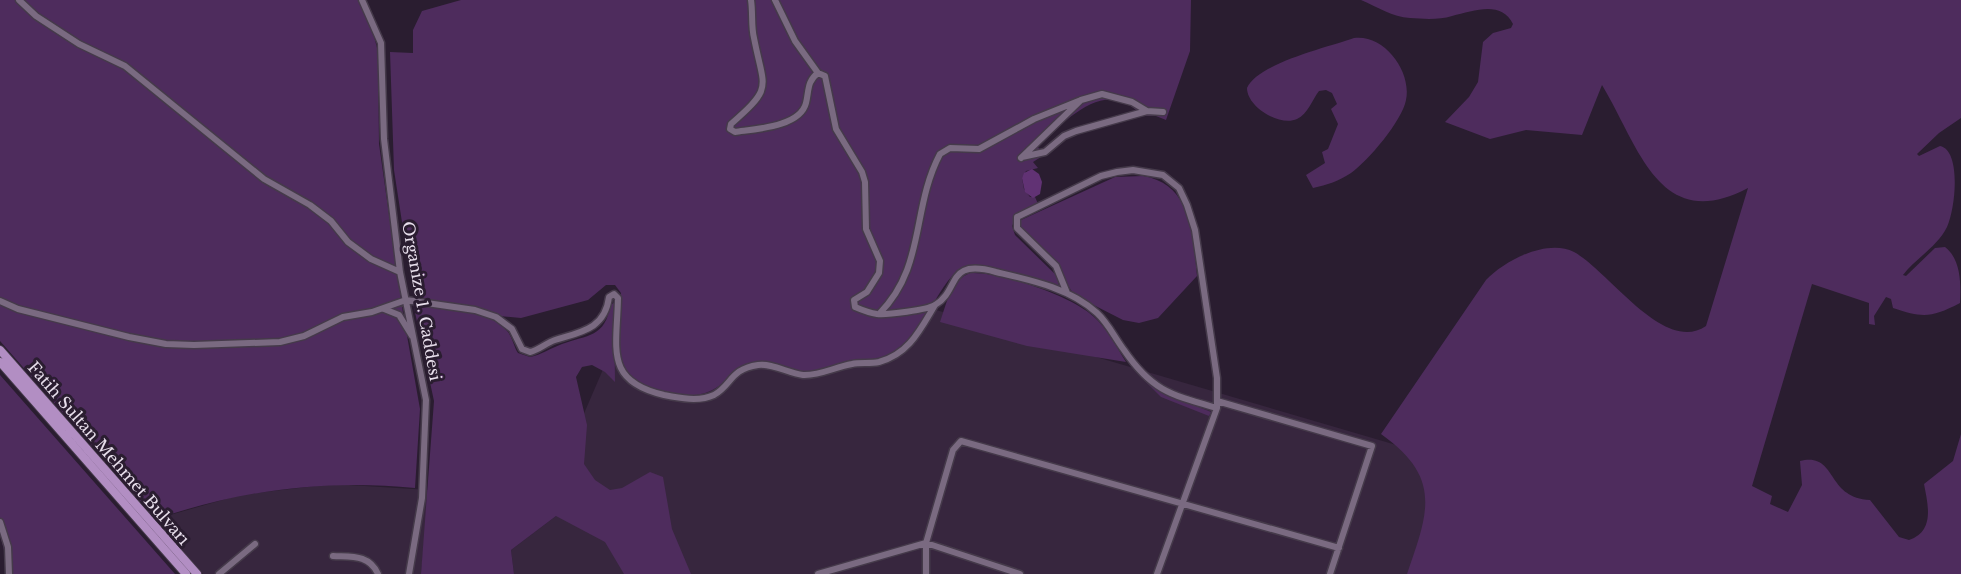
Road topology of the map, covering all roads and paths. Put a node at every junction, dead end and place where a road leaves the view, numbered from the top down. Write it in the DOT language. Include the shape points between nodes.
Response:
graph roads {
  1 [pos="19,0"];
  2 [pos="362,0"];
  3 [pos="751,0"];
  4 [pos="775,0"];
  5 [pos="818,73"];
  6 [pos="1081,100"];
  7 [pos="1147,111"];
  8 [pos="1163,112"];
  9 [pos="400,272"];
  10 [pos="1067,294"];
  11 [pos="406,300"];
  12 [pos="0,301"];
  13 [pos="935,305"];
  14 [pos="383,309"];
  15 [pos="878,314"];
  16 [pos="413,339"];
  17 [pos="0,350"];
  18 [pos="0,362"];
  19 [pos="1217,404"];
  20 [pos="1184,504"];
  21 [pos="0,522"];
  22 [pos="926,543"];
  23 [pos="255,544"];
  24 [pos="1339,548"];
  25 [pos="333,556"];
  26 [pos="9,574"];
  27 [pos="186,574"];
  28 [pos="197,574"];
  29 [pos="219,574"];
  30 [pos="378,574"];
  31 [pos="409,574"];
  32 [pos="818,574"];
  33 [pos="926,574"];
  34 [pos="1020,574"];
  35 [pos="1157,574"];
  36 [pos="1330,574"];
  1 -- 9 [label="street" via="79,44 125,66 264,179 331,221 348,242 371,260"];
  2 -- 9 [label="street, Organize 1. Caddesi" via="381,43 384,139"];
  3 -- 5 [label="street" via="753,37 764,85 756,102 731,124 731,130 768,128 799,115 805,106 809,82"];
  4 -- 5 [label="street" via="795,41"];
  5 -- 15 [label="street" via="826,77 836,129 862,172 866,229 880,261 879,273 853,305"];
  6 -- 7 [label="street" via="1102,94 1132,102"];
  6 -- 7 [label="street" via="1021,158 1045,152 1076,131"];
  6 -- 15 [label="street" via="1034,119 979,149 950,148 939,154 916,228 911,264 901,288"];
  7 -- 8 [label="street"];
  9 -- 11 [label="street, Organize 1. Caddesi"];
  10 -- 13 [label="street" via="995,271 971,269 957,275"];
  10 -- 19 [label="street" via="1097,312 1135,366 1159,388"];
  10 -- 19 [label="street" via="1056,266 1017,228 1017,217 1117,171 1154,172 1173,180 1196,230 1217,378"];
  11 -- 13 [label="street" via="496,317 512,328 522,349 530,352 593,327 604,314 610,296 615,295 621,372 642,390 687,398 714,395 732,375 751,366 762,364 804,375 887,359 912,343"];
  11 -- 14 [label="street"];
  11 -- 16 [label="street, Organize 1. Caddesi"];
  12 -- 14 [label="street" via="18,309 129,336 195,345 280,342 343,317"];
  13 -- 15 [label="street"];
  14 -- 16 [label="street" via="399,315"];
  16 -- 31 [label="street, Organize 1. Caddesi" via="426,400 422,498"];
  17 -- 28 [label="main road, Fatih Sultan Mehmet Bulvarı"];
  18 -- 27 [label="main road, Fatih Sultan Mehmet Bulvarı"];
  19 -- 20 [label="street"];
  19 -- 24 [label="street" via="1371,447"];
  20 -- 22 [label="street" via="961,441 953,450"];
  20 -- 24 [label="street"];
  20 -- 35 [label="street"];
  21 -- 26 [label="street" via="8,547"];
  22 -- 32 [label="street"];
  22 -- 33 [label="street"];
  22 -- 34 [label="street"];
  23 -- 29 [label="street"];
  24 -- 36 [label="street"];
  25 -- 30 [label="street" via="362,557"];
}
